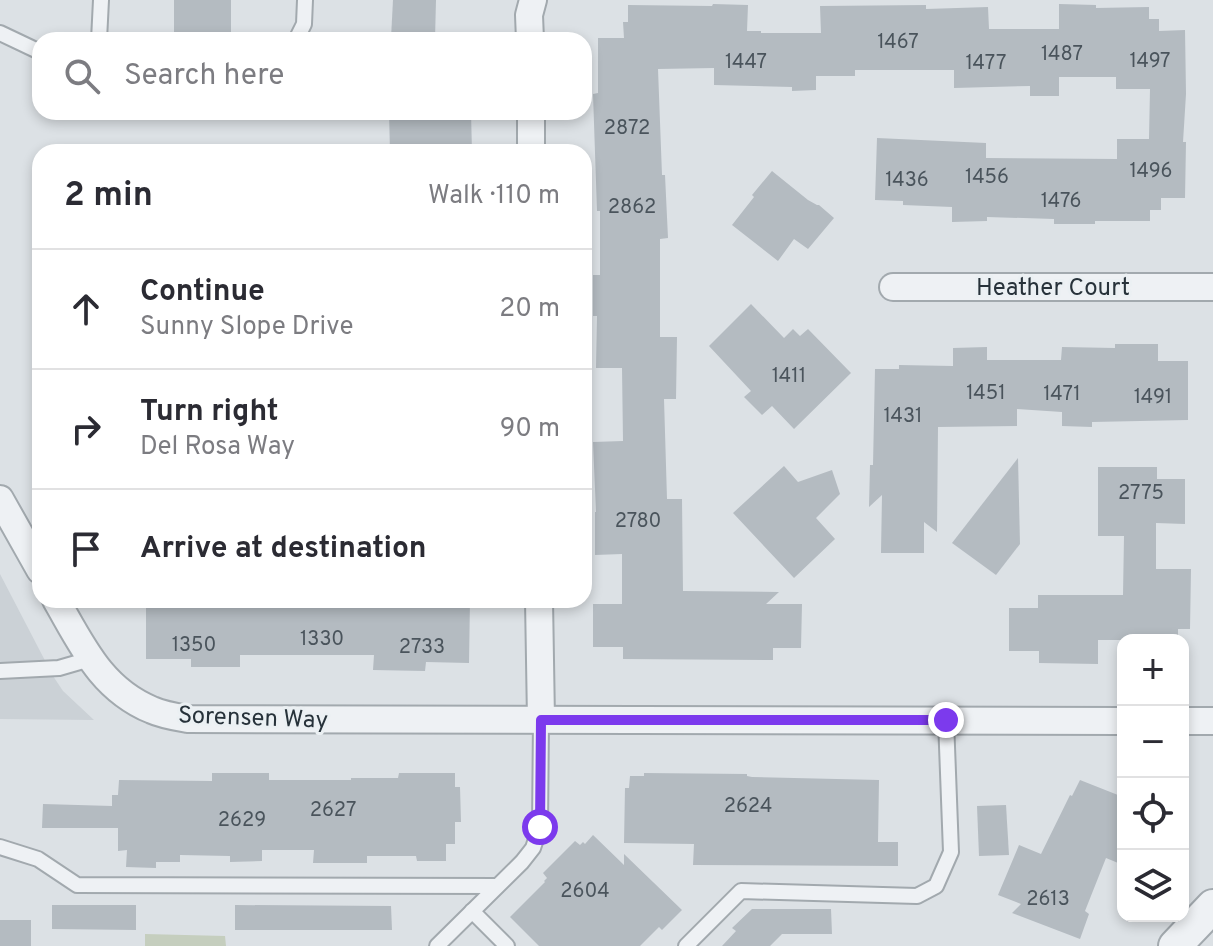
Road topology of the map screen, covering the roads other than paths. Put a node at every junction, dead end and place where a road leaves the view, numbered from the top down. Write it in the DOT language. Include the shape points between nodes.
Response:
graph roads {
  1 [pos="101,0"];
  2 [pos="305,0"];
  3 [pos="533,0"];
  4 [pos="99,32"];
  5 [pos="300,32"];
  6 [pos="530,32"];
  7 [pos="0,33"];
  8 [pos="32,48"];
  9 [pos="531,120"];
  10 [pos="531,144"];
  11 [pos="893,287"];
  12 [pos="1213,287"];
  13 [pos="0,499"];
  14 [pos="32,556"];
  15 [pos="61,608"];
  16 [pos="539,608"];
  17 [pos="90,659"];
  18 [pos="0,671"];
  19 [pos="541,720"];
  20 [pos="946,720"];
  21 [pos="1117,721"];
  22 [pos="1189,721"];
  23 [pos="1213,721"];
  24 [pos="0,847"];
  25 [pos="497,886"];
  26 [pos="1213,906"];
  27 [pos="472,911"];
  28 [pos="437,946"];
  29 [pos="507,946"];
  30 [pos="686,946"];
  31 [pos="1175,946"];
  1 -- 4 [label="lane"];
  2 -- 5 [label="lane"];
  3 -- 6 [label="street"];
  7 -- 8 [label="lane"];
  9 -- 10 [label="street"];
  11 -- 12 [label="street, Heather Court"];
  13 -- 14 [label="street"];
  15 -- 17 [label="street, Sorensen Way"];
  16 -- 19 [label="street"];
  17 -- 18 [label="lane" via="59,668"];
  17 -- 19 [label="street, Sorensen Way" via="130,699 188,719"];
  19 -- 20 [label="street, Sorensen Way"];
  19 -- 25 [label="lane" via="540,827 533,848"];
  20 -- 21 [label="street, Sorensen Way"];
  20 -- 30 [label="lane" via="951,852 936,886 917,896 741,891"];
  22 -- 23 [label="street"];
  24 -- 25 [label="lane" via="38,859 77,885"];
  25 -- 27 [label="lane"];
  26 -- 31 [label="street"];
  27 -- 28 [label="lane"];
  27 -- 29 [label="lane"];
}
